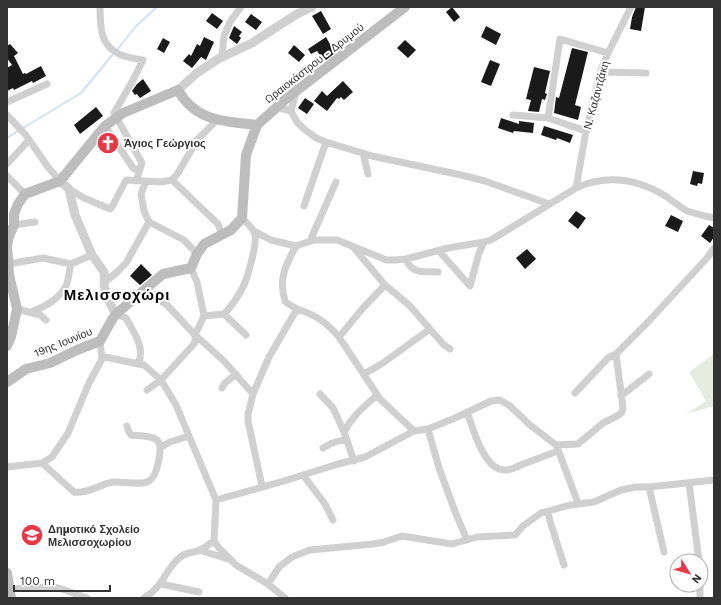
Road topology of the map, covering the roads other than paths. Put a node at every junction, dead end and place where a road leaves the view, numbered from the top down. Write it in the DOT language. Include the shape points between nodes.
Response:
graph roads {
  1 [pos="100,7"];
  2 [pos="241,7"];
  3 [pos="312,7"];
  4 [pos="405,7"];
  5 [pos="631,7"];
  6 [pos="608,53"];
  7 [pos="222,56"];
  8 [pos="601,72"];
  9 [pos="646,73"];
  10 [pos="48,84"];
  11 [pos="178,90"];
  12 [pos="296,92"];
  13 [pos="7,102"];
  14 [pos="276,107"];
  15 [pos="291,111"];
  16 [pos="513,115"];
  17 [pos="9,117"];
  18 [pos="548,118"];
  19 [pos="117,119"];
  20 [pos="217,120"];
  21 [pos="257,125"];
  22 [pos="105,126"];
  23 [pos="586,131"];
  24 [pos="27,137"];
  25 [pos="326,142"];
  26 [pos="363,153"];
  27 [pos="7,164"];
  28 [pos="139,171"];
  29 [pos="368,174"];
  30 [pos="7,176"];
  31 [pos="172,180"];
  32 [pos="60,181"];
  33 [pos="136,181"];
  34 [pos="146,181"];
  35 [pos="336,182"];
  36 [pos="576,188"];
  37 [pos="69,189"];
  38 [pos="25,194"];
  39 [pos="549,204"];
  40 [pos="304,206"];
  41 [pos="10,212"];
  42 [pos="242,218"];
  43 [pos="714,218"];
  44 [pos="35,222"];
  45 [pos="149,222"];
  46 [pos="14,225"];
  47 [pos="254,232"];
  48 [pos="218,236"];
  49 [pos="8,239"];
  50 [pos="310,241"];
  51 [pos="484,242"];
  52 [pos="296,246"];
  53 [pos="354,248"];
  54 [pos="714,248"];
  55 [pos="439,251"];
  56 [pos="197,254"];
  57 [pos="92,255"];
  58 [pos="406,259"];
  59 [pos="71,264"];
  60 [pos="191,268"];
  61 [pos="8,272"];
  62 [pos="438,272"];
  63 [pos="104,283"];
  64 [pos="385,285"];
  65 [pos="145,291"];
  66 [pos="17,309"];
  67 [pos="297,309"];
  68 [pos="31,312"];
  69 [pos="116,314"];
  70 [pos="224,314"];
  71 [pos="204,316"];
  72 [pos="46,320"];
  73 [pos="430,329"];
  74 [pos="195,335"];
  75 [pos="246,335"];
  76 [pos="339,337"];
  77 [pos="100,341"];
  78 [pos="7,346"];
  79 [pos="450,349"];
  80 [pos="616,354"];
  81 [pos="102,359"];
  82 [pos="138,364"];
  83 [pos="236,374"];
  84 [pos="364,374"];
  85 [pos="649,374"];
  86 [pos="161,380"];
  87 [pos="7,382"];
  88 [pos="222,388"];
  89 [pos="147,390"];
  90 [pos="575,393"];
  91 [pos="253,394"];
  92 [pos="320,394"];
  93 [pos="377,395"];
  94 [pos="621,396"];
  95 [pos="467,412"];
  96 [pos="127,426"];
  97 [pos="428,429"];
  98 [pos="414,431"];
  99 [pos="345,435"];
  100 [pos="189,436"];
  101 [pos="161,447"];
  102 [pos="323,448"];
  103 [pos="557,448"];
  104 [pos="354,460"];
  105 [pos="42,463"];
  106 [pos="7,467"];
  107 [pos="303,475"];
  108 [pos="714,480"];
  109 [pos="689,483"];
  110 [pos="262,486"];
  111 [pos="649,487"];
  112 [pos="216,500"];
  113 [pos="578,504"];
  114 [pos="548,512"];
  115 [pos="333,520"];
  116 [pos="467,540"];
  117 [pos="214,541"];
  118 [pos="199,550"];
  119 [pos="664,552"];
  120 [pos="698,553"];
  121 [pos="229,560"];
  122 [pos="564,565"];
  123 [pos="7,573"];
  124 [pos="161,584"];
  125 [pos="268,584"];
  126 [pos="9,592"];
  127 [pos="199,592"];
  128 [pos="87,598"];
  129 [pos="144,598"];
  130 [pos="285,598"];
  1 -- 19 [label="street" via="100,31 112,49 124,56 143,60 114,113"];
  2 -- 7 [label="street" via="224,36"];
  3 -- 7 [label="street" via="252,44"];
  4 -- 12 [label="main road, Ωραιοκάστρου - Δρυμού"];
  5 -- 6 [label="street, Ν. Καζαντζάκη"];
  6 -- 8 [label="street, Ν. Καζαντζάκη"];
  6 -- 18 [label="street" via="560,39"];
  7 -- 11 [label="street"];
  8 -- 9 [label="street"];
  8 -- 23 [label="street, Ν. Καζαντζάκη"];
  10 -- 13 [label="street"];
  11 -- 19 [label="main road" via="130,109"];
  11 -- 20 [label="main road" via="196,111"];
  12 -- 14 [label="main road, Ωραιοκάστρου - Δρυμού"];
  12 -- 15 [label="street"];
  14 -- 15 [label="street"];
  14 -- 21 [label="main road, Ωραιοκάστρου - Δρυμού"];
  15 -- 25 [label="street" via="304,129"];
  16 -- 18 [label="street"];
  17 -- 24 [label="street"];
  18 -- 23 [label="street"];
  19 -- 22 [label="main road"];
  19 -- 28 [label="street" via="142,163"];
  20 -- 21 [label="main road"];
  20 -- 31 [label="street" via="197,140"];
  21 -- 42 [label="main road" via="246,155"];
  22 -- 28 [label="street" via="133,168"];
  22 -- 32 [label="main road"];
  23 -- 36 [label="street, Ν. Καζαντζάκη"];
  24 -- 27 [label="street"];
  24 -- 32 [label="street"];
  25 -- 26 [label="street"];
  25 -- 40 [label="street"];
  26 -- 29 [label="street"];
  26 -- 39 [label="street" via="484,181"];
  28 -- 33 [label="street"];
  30 -- 38 [label="street"];
  31 -- 34 [label="street"];
  31 -- 48 [label="street" via="218,224 221,232"];
  32 -- 37 [label="street"];
  32 -- 38 [label="main road"];
  33 -- 34 [label="street"];
  33 -- 37 [label="street" via="126,180 110,208"];
  34 -- 45 [label="street" via="141,194"];
  35 -- 50 [label="street"];
  36 -- 39 [label="street"];
  36 -- 43 [label="street" via="589,182 626,180 642,185 686,210"];
  37 -- 57 [label="street" via="75,216"];
  38 -- 41 [label="main road"];
  39 -- 51 [label="street"];
  41 -- 46 [label="main road"];
  42 -- 47 [label="street"];
  42 -- 48 [label="main road" via="231,230"];
  44 -- 46 [label="street"];
  45 -- 56 [label="street" via="184,240"];
  45 -- 63 [label="street" via="126,263"];
  46 -- 49 [label="main road"];
  47 -- 52 [label="street" via="271,240"];
  47 -- 70 [label="street" via="254,252 243,287"];
  48 -- 56 [label="main road" via="204,244"];
  49 -- 61 [label="main road"];
  50 -- 52 [label="street"];
  50 -- 53 [label="street" via="337,240"];
  51 -- 55 [label="street"];
  51 -- 55 [label="street" via="478,253 470,286"];
  52 -- 67 [label="street" via="282,275 284,300"];
  53 -- 58 [label="street" via="386,260"];
  53 -- 64 [label="street"];
  54 -- 80 [label="street"];
  55 -- 58 [label="street"];
  56 -- 60 [label="main road"];
  57 -- 59 [label="street"];
  57 -- 63 [label="street" via="104,272"];
  58 -- 62 [label="street" via="413,270"];
  59 -- 61 [label="street" via="43,258"];
  59 -- 68 [label="street" via="67,284 59,295 49,304"];
  60 -- 65 [label="main road, 19ης Ιουνίου" via="163,274"];
  60 -- 71 [label="street" via="197,282"];
  61 -- 66 [label="main road"];
  63 -- 69 [label="street" via="107,298"];
  64 -- 73 [label="street" via="409,305"];
  64 -- 76 [label="street"];
  65 -- 69 [label="main road, 19ης Ιουνίου"];
  65 -- 74 [label="street" via="167,305"];
  66 -- 68 [label="street"];
  66 -- 78 [label="main road"];
  67 -- 76 [label="street" via="319,318"];
  67 -- 91 [label="street" via="269,357"];
  68 -- 72 [label="street"];
  69 -- 77 [label="main road, 19ης Ιουνίου"];
  69 -- 82 [label="street" via="126,318 138,342 141,353"];
  70 -- 71 [label="street"];
  70 -- 75 [label="street"];
  71 -- 74 [label="street"];
  73 -- 79 [label="street"];
  73 -- 84 [label="street" via="383,364"];
  74 -- 83 [label="street"];
  74 -- 86 [label="street" via="193,345"];
  76 -- 84 [label="street"];
  77 -- 81 [label="street"];
  77 -- 87 [label="main road, 19ης Ιουνίου" via="50,363 26,369"];
  80 -- 90 [label="street" via="608,358"];
  80 -- 94 [label="street"];
  81 -- 82 [label="street" via="105,357"];
  81 -- 105 [label="street" via="68,433 52,457"];
  82 -- 86 [label="street" via="144,365"];
  83 -- 88 [label="street"];
  83 -- 91 [label="street"];
  84 -- 93 [label="street"];
  85 -- 94 [label="street"];
  86 -- 89 [label="street"];
  86 -- 100 [label="street" via="176,405"];
  91 -- 110 [label="street" via="248,421"];
  92 -- 99 [label="street" via="333,408"];
  93 -- 98 [label="street"];
  93 -- 99 [label="street" via="349,422"];
  94 -- 103 [label="street" via="623,408 619,415 603,423 578,444"];
  95 -- 97 [label="street"];
  95 -- 103 [label="street" via="491,401 500,400"];
  95 -- 103 [label="street" via="486,458 498,468 507,470"];
  96 -- 101 [label="street" via="131,435 152,438"];
  97 -- 98 [label="street"];
  97 -- 116 [label="street"];
  98 -- 104 [label="street" via="365,457"];
  99 -- 102 [label="street"];
  99 -- 104 [label="street"];
  100 -- 101 [label="street"];
  100 -- 112 [label="street"];
  101 -- 105 [label="street" via="156,472 150,481 114,482 78,493 70,490"];
  103 -- 113 [label="street"];
  104 -- 107 [label="street"];
  105 -- 106 [label="street"];
  107 -- 110 [label="street"];
  107 -- 115 [label="street" via="325,504"];
  108 -- 109 [label="street"];
  109 -- 111 [label="street"];
  109 -- 120 [label="street"];
  110 -- 112 [label="street"];
  111 -- 113 [label="street" via="621,490 594,502"];
  111 -- 119 [label="street"];
  112 -- 117 [label="street"];
  113 -- 114 [label="street"];
  114 -- 116 [label="street" via="532,519 515,535"];
  114 -- 122 [label="street"];
  116 -- 125 [label="street" via="452,544 402,536 373,544 310,550 292,557 279,567"];
  117 -- 118 [label="street"];
  117 -- 121 [label="street"];
  118 -- 121 [label="street"];
  118 -- 124 [label="street" via="179,558"];
  121 -- 125 [label="street"];
  123 -- 126 [label="main road"];
  124 -- 127 [label="street"];
  124 -- 129 [label="street"];
  125 -- 130 [label="street"];
  126 -- 128 [label="street" via="48,587 59,588"];
}
